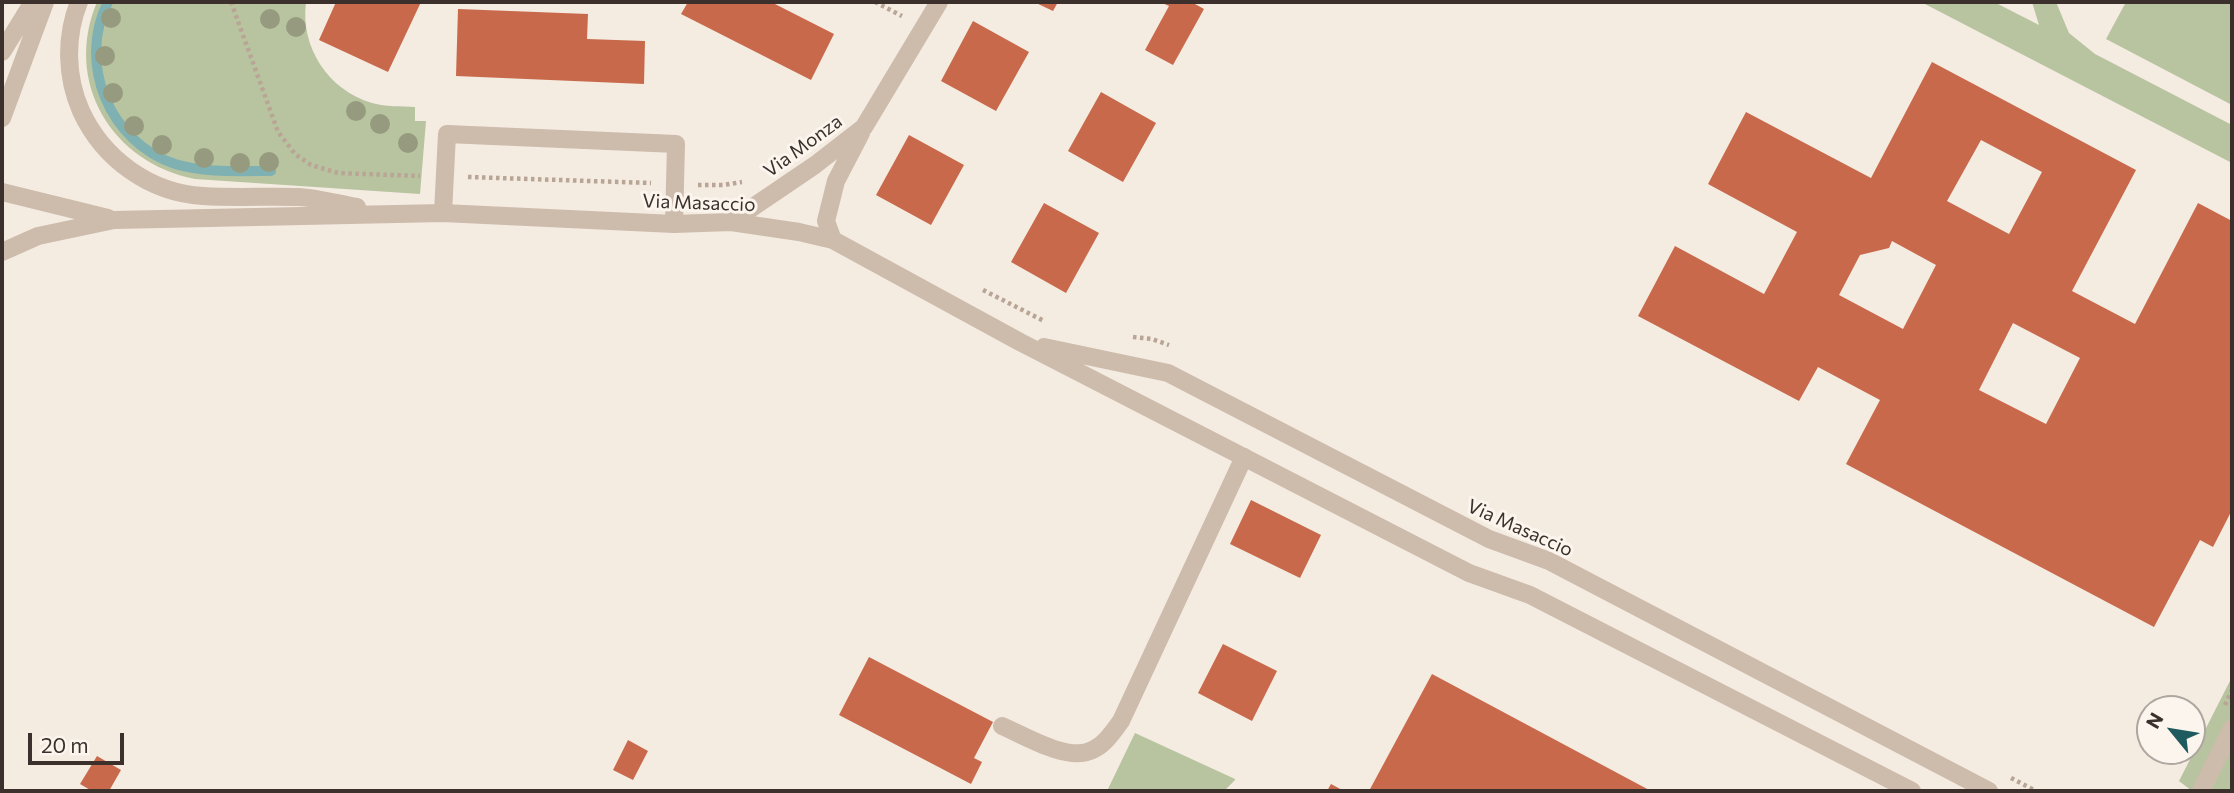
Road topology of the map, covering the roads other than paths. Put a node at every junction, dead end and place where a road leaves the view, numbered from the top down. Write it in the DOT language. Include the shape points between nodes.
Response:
graph roads {
  1 [pos="33,2"];
  2 [pos="45,2"];
  3 [pos="79,2"];
  4 [pos="939,2"];
  5 [pos="2,52"];
  6 [pos="2,118"];
  7 [pos="864,127"];
  8 [pos="2,192"];
  9 [pos="443,213"];
  10 [pos="391,214"];
  11 [pos="114,220"];
  12 [pos="731,222"];
  13 [pos="674,224"];
  14 [pos="833,240"];
  15 [pos="2,252"];
  16 [pos="1020,342"];
  17 [pos="1244,457"];
  18 [pos="1002,726"];
  19 [pos="2232,728"];
  20 [pos="1912,791"];
  21 [pos="1989,791"];
  22 [pos="2201,791"];
  1 -- 5 [label="street"];
  2 -- 6 [label="street"];
  3 -- 10 [label="street, Via Masaccio" via="69,40 76,99 94,135 129,170 183,194 303,197"];
  4 -- 7 [label="street, Via Monza"];
  7 -- 12 [label="street, Via Monza"];
  7 -- 14 [label="street, Via Monza" via="836,181 825,221"];
  8 -- 11 [label="street, Via Masaccio"];
  9 -- 10 [label="street, Via Masaccio"];
  9 -- 13 [label="street, Via Masaccio"];
  9 -- 13 [label="street" via="447,134 676,144"];
  10 -- 11 [label="street, Via Masaccio"];
  11 -- 15 [label="street, Via Masaccio" via="38,236"];
  12 -- 13 [label="street, Via Masaccio"];
  12 -- 14 [label="street, Via Masaccio"];
  14 -- 16 [label="street, Via Masaccio"];
  16 -- 17 [label="street, Via Masaccio"];
  16 -- 21 [label="street, Via Masaccio" via="1168,373 1489,540 1549,561"];
  17 -- 18 [label="street" via="1121,721 1107,739 1091,751 1073,753"];
  17 -- 20 [label="street, Via Masaccio" via="1469,573 1530,595"];
  19 -- 22 [label="street"];
}
